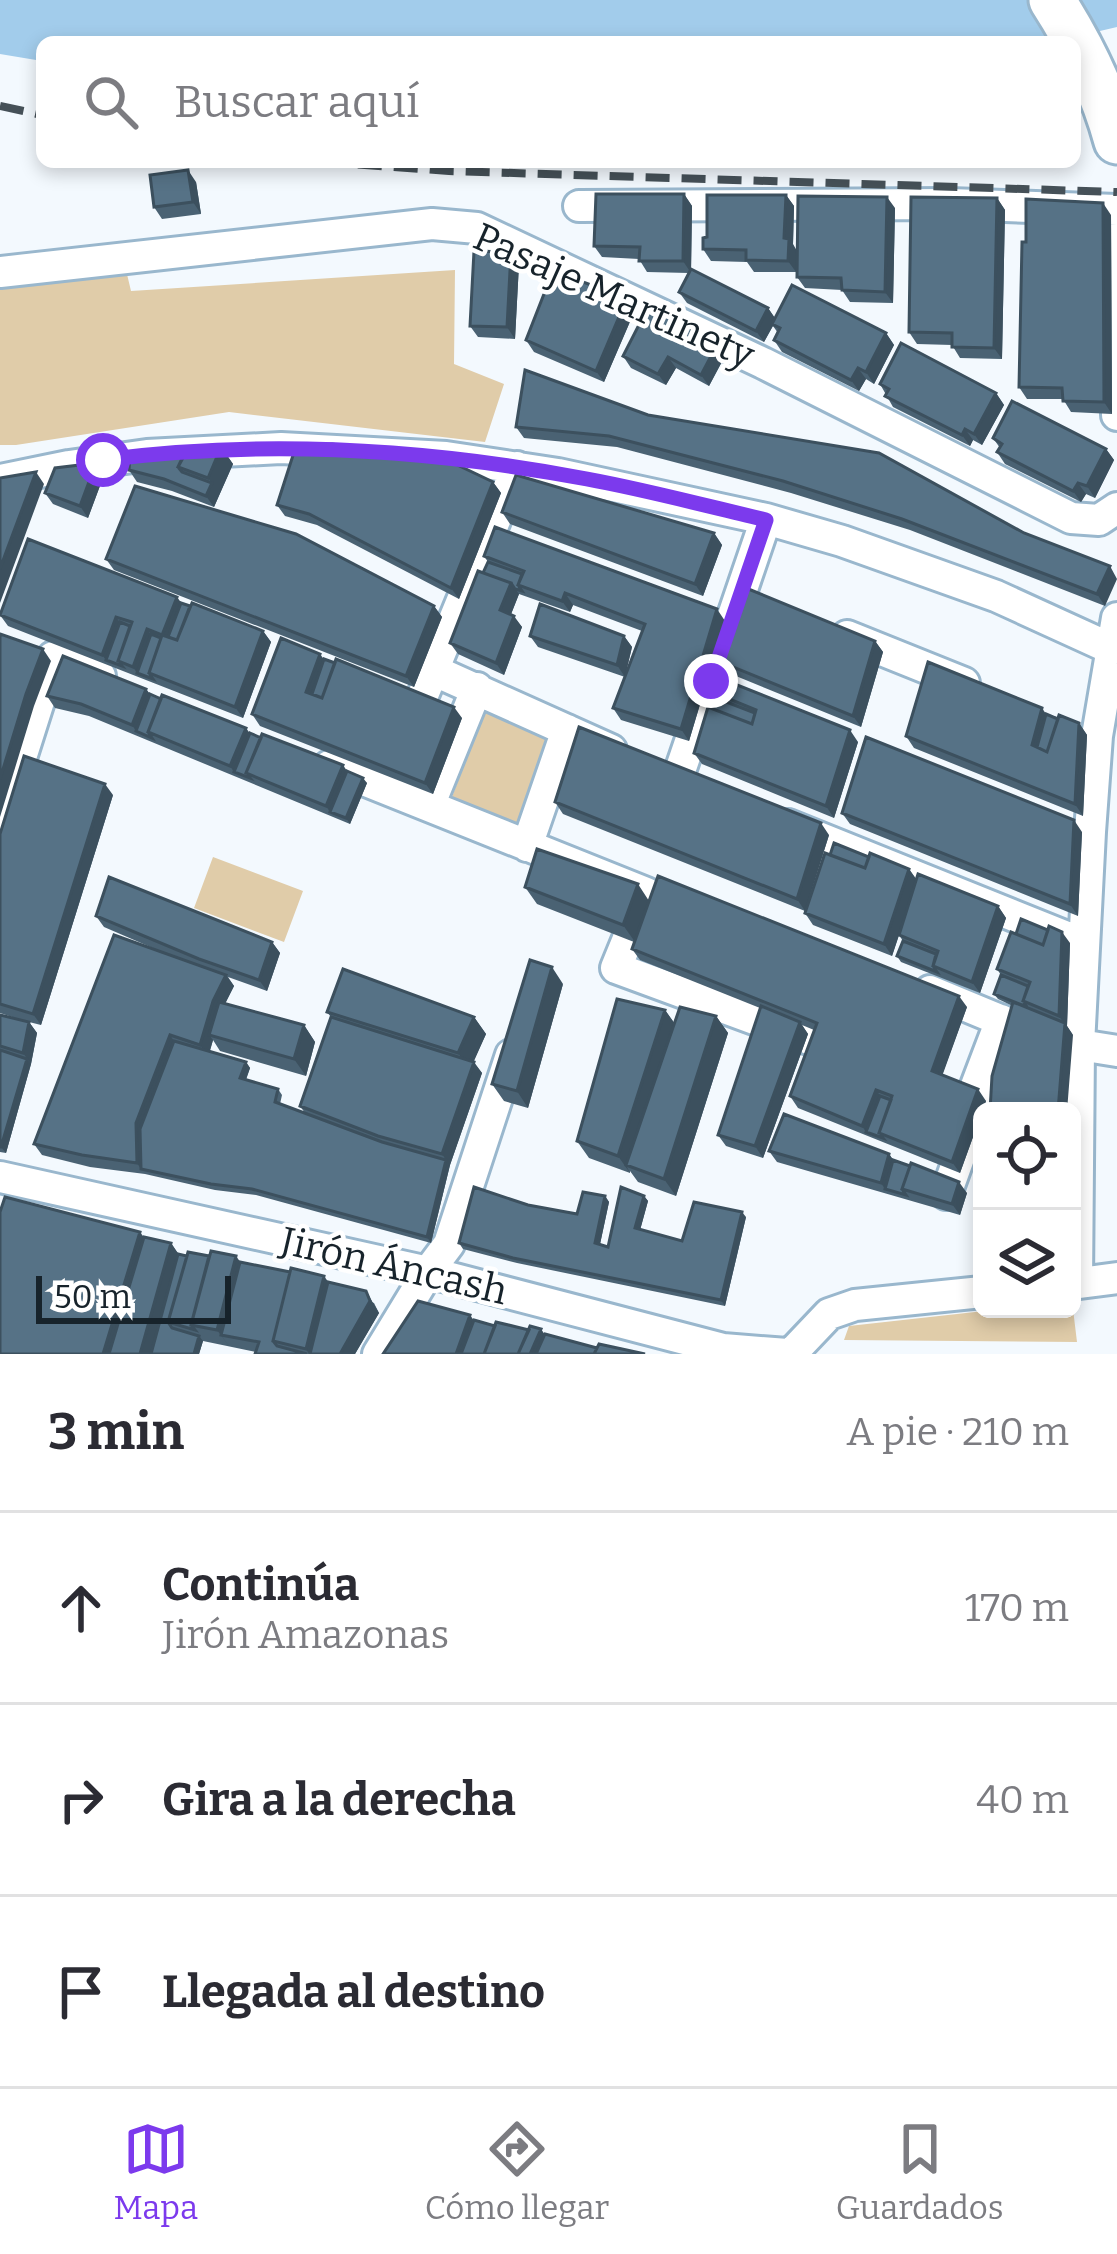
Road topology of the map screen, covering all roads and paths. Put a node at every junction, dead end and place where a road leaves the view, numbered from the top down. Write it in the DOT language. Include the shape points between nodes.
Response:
graph roads {
  1 [pos="1052,0"];
  2 [pos="1074,36"];
  3 [pos="1081,47"];
  4 [pos="1117,141"];
  5 [pos="579,206"];
  6 [pos="1117,210"];
  7 [pos="0,272"];
  8 [pos="1117,416"];
  9 [pos="518,467"];
  10 [pos="0,480"];
  11 [pos="1117,508"];
  12 [pos="766,520"];
  13 [pos="1117,618"];
  14 [pos="828,628"];
  15 [pos="1112,649"];
  16 [pos="435,670"];
  17 [pos="136,690"];
  18 [pos="994,696"];
  19 [pos="471,702"];
  20 [pos="567,730"];
  21 [pos="298,754"];
  22 [pos="429,806"];
  23 [pos="764,815"];
  24 [pos="0,824"];
  25 [pos="529,839"];
  26 [pos="1084,941"];
  27 [pos="897,978"];
  28 [pos="1000,1020"];
  29 [pos="519,1032"];
  30 [pos="1079,1045"];
  31 [pos="1117,1051"];
  32 [pos="866,1060"];
  33 [pos="0,1177"];
  34 [pos="946,1194"];
  35 [pos="1076,1210"];
  36 [pos="428,1272"];
  37 [pos="1117,1278"];
  38 [pos="1081,1282"];
  39 [pos="973,1293"];
  40 [pos="378,1354"];
  41 [pos="789,1354"];
  1 -- 2 [label="highway"];
  3 -- 4 [label="highway"];
  5 -- 6 [label="street"];
  6 -- 8 [label="street"];
  7 -- 11 [label="street, Pasaje Martinety" via="432,224 477,228 1071,518 1099,520"];
  9 -- 10 [label="street" via="281,448 147,455"];
  9 -- 12 [label="street"];
  9 -- 16 [label="street"];
  12 -- 15 [label="street" via="976,588"];
  12 -- 20 [label="street" via="753,596 688,785"];
  13 -- 15 [label="street"];
  14 -- 18 [label="street"];
  15 -- 26 [label="street" via="1087,732 1079,828"];
  16 -- 19 [label="street"];
  16 -- 19 [label="street" via="411,696"];
  17 -- 24 [label="street" via="53,657"];
  19 -- 20 [label="street"];
  19 -- 22 [label="street"];
  20 -- 25 [label="street"];
  21 -- 22 [label="street"];
  22 -- 25 [label="street"];
  23 -- 26 [label="street"];
  25 -- 32 [label="street" via="656,887 616,968"];
  26 -- 30 [label="street"];
  27 -- 28 [label="street"];
  28 -- 30 [label="street"];
  28 -- 34 [label="street" via="960,1095 979,1102"];
  29 -- 36 [label="street" via="449,1244"];
  30 -- 31 [label="street"];
  30 -- 35 [label="street"];
  33 -- 36 [label="street, Jirón Áncash"];
  36 -- 40 [label="street"];
  36 -- 41 [label="street, Jirón Áncash" via="723,1349"];
  37 -- 38 [label="street"];
  39 -- 41 [label="street, Jirón Áncash" via="855,1304 829,1314"];
}
